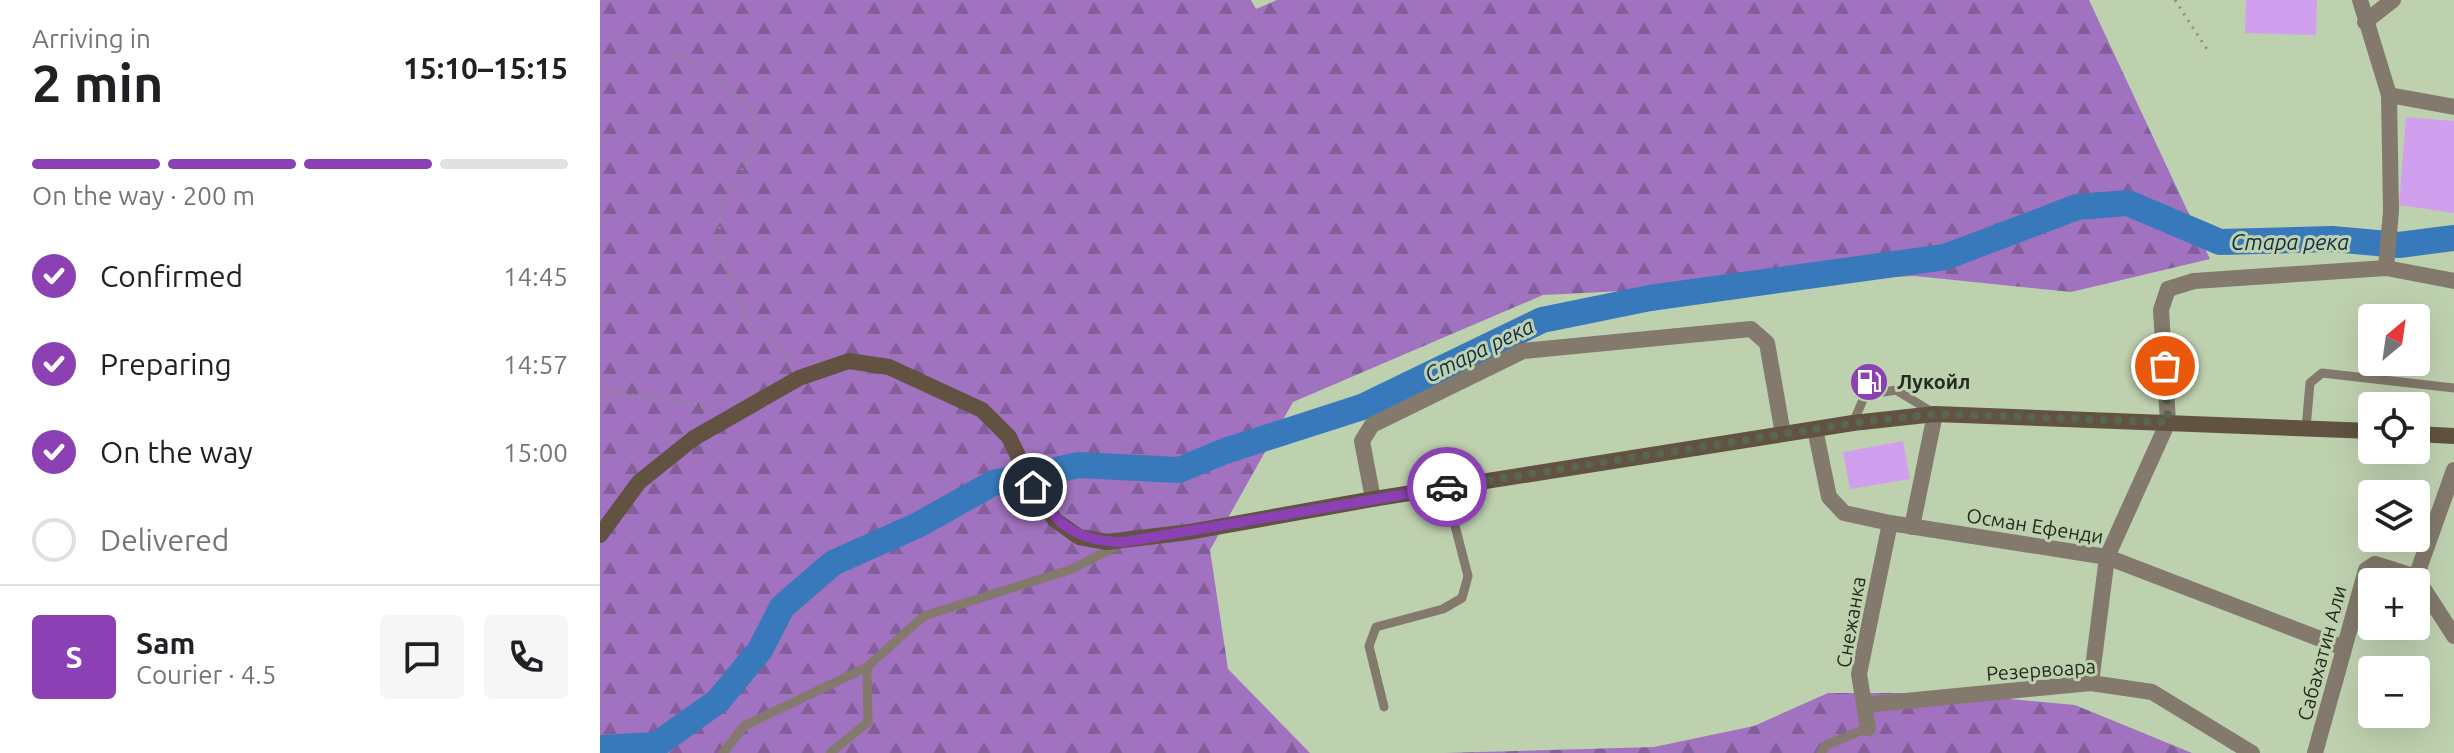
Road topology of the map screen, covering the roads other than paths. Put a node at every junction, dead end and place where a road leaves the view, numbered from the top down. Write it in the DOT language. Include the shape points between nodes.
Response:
graph roads {
  1 [pos="2360,0"];
  2 [pos="2393,0"];
  3 [pos="2365,22"];
  4 [pos="2389,95"];
  5 [pos="2454,107"];
  6 [pos="2386,268"];
  7 [pos="2454,281"];
  8 [pos="2454,388"];
  9 [pos="1935,414"];
  10 [pos="2168,422"];
  11 [pos="1853,423"];
  12 [pos="2306,428"];
  13 [pos="1815,429"];
  14 [pos="2358,430"];
  15 [pos="1783,434"];
  16 [pos="2430,435"];
  17 [pos="2454,436"];
  18 [pos="2454,470"];
  19 [pos="1445,487"];
  20 [pos="1373,499"];
  21 [pos="1890,523"];
  22 [pos="1912,527"];
  23 [pos="600,535"];
  24 [pos="1124,542"];
  25 [pos="2107,557"];
  26 [pos="2369,568"];
  27 [pos="2388,568"];
  28 [pos="2419,568"];
  29 [pos="2358,598"];
  30 [pos="2430,599"];
  31 [pos="2454,636"];
  32 [pos="2344,648"];
  33 [pos="867,667"];
  34 [pos="2091,683"];
  35 [pos="1864,705"];
  36 [pos="1384,707"];
  37 [pos="1868,728"];
  38 [pos="723,753"];
  39 [pos="830,753"];
  40 [pos="1821,753"];
  41 [pos="2252,753"];
  42 [pos="2315,753"];
  1 -- 3 [label="street"];
  2 -- 3 [label="street"];
  3 -- 4 [label="street"];
  4 -- 5 [label="street"];
  4 -- 6 [label="street" via="2391,211"];
  6 -- 7 [label="street"];
  6 -- 10 [label="street" via="2194,281 2168,289 2161,310"];
  8 -- 12 [label="lane" via="2322,373 2310,383"];
  9 -- 10 [label="main road"];
  9 -- 11 [label="main road"];
  9 -- 11 [label="lane" via="1896,390 1865,395"];
  9 -- 22 [label="street"];
  10 -- 12 [label="main road"];
  10 -- 25 [label="street"];
  11 -- 13 [label="main road"];
  12 -- 14 [label="main road"];
  13 -- 15 [label="main road"];
  13 -- 21 [label="street, Осман Ефенди" via="1829,497 1844,513"];
  15 -- 19 [label="main road"];
  15 -- 20 [label="street" via="1767,343 1751,329 1523,351 1372,425 1362,441"];
  16 -- 17 [label="main road"];
  18 -- 28 [label="street"];
  19 -- 20 [label="main road"];
  19 -- 36 [label="lane" via="1468,576 1462,598 1443,609 1376,627 1369,646"];
  20 -- 24 [label="main road"];
  21 -- 22 [label="street, Осман Ефенди"];
  21 -- 35 [label="street, Снежанка" via="1859,674"];
  22 -- 25 [label="street, Осман Ефенди"];
  23 -- 24 [label="main road" via="639,482 673,452 799,378 849,361 889,367 982,410 1009,437 1048,512 1066,530 1093,540"];
  24 -- 33 [label="lane" via="1072,569 924,616"];
  25 -- 32 [label="street, Осман Ефенди"];
  25 -- 34 [label="street"];
  26 -- 27 [label="street, Сабахатин Али"];
  29 -- 32 [label="street, Сабахатин Али"];
  30 -- 31 [label="street"];
  32 -- 42 [label="street, Сабахатин Али"];
  33 -- 38 [label="lane" via="744,726"];
  33 -- 39 [label="lane" via="868,722"];
  34 -- 35 [label="street, Резервоара"];
  34 -- 41 [label="street, Резервоара" via="2152,692"];
  35 -- 37 [label="street, Снежанка"];
  37 -- 40 [label="lane" via="1826,745"];
}
